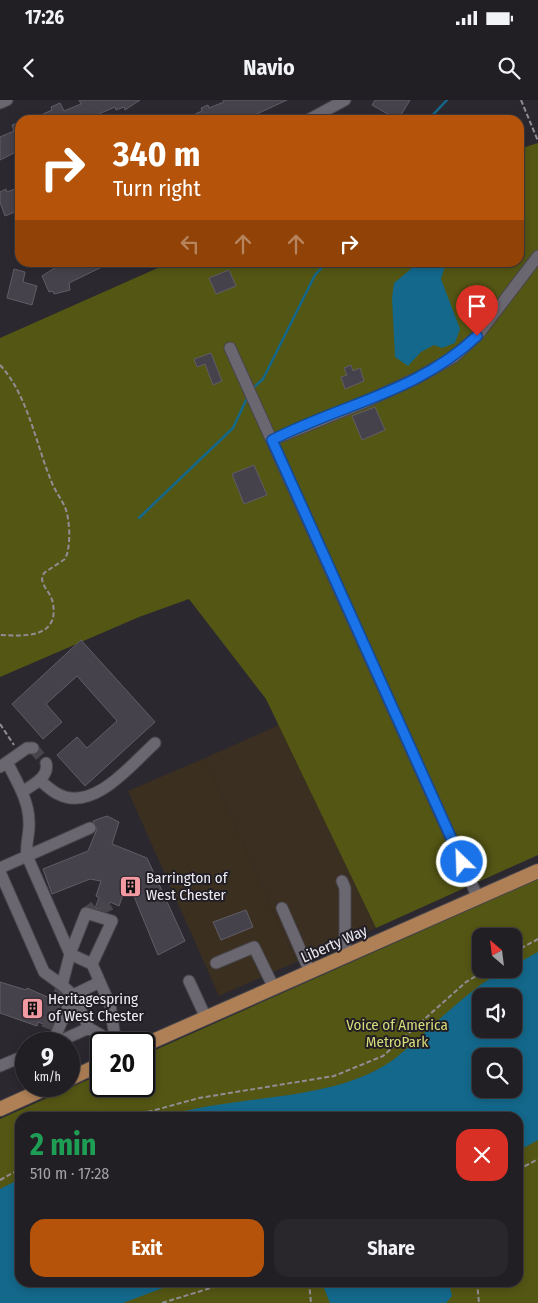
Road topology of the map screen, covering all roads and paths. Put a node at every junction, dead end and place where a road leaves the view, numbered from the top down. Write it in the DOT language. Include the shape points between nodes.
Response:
graph roads {
  1 [pos="7,100"];
  2 [pos="345,100"];
  3 [pos="521,100"];
  4 [pos="0,103"];
  5 [pos="317,115"];
  6 [pos="538,141"];
  7 [pos="538,256"];
  8 [pos="230,348"];
  9 [pos="0,366"];
  10 [pos="272,440"];
  11 [pos="0,635"];
  12 [pos="0,724"];
  13 [pos="156,743"];
  14 [pos="32,748"];
  15 [pos="46,763"];
  16 [pos="4,765"];
  17 [pos="39,780"];
  18 [pos="22,792"];
  19 [pos="90,828"];
  20 [pos="27,856"];
  21 [pos="0,870"];
  22 [pos="538,871"];
  23 [pos="342,881"];
  24 [pos="478,898"];
  25 [pos="282,908"];
  26 [pos="538,940"];
  27 [pos="522,948"];
  28 [pos="70,954"];
  29 [pos="345,957"];
  30 [pos="216,963"];
  31 [pos="92,964"];
  32 [pos="310,972"];
  33 [pos="473,978"];
  34 [pos="189,981"];
  35 [pos="100,982"];
  36 [pos="62,985"];
  37 [pos="274,988"];
  38 [pos="73,995"];
  39 [pos="206,1018"];
  40 [pos="89,1028"];
  41 [pos="57,1032"];
  42 [pos="80,1032"];
  43 [pos="96,1032"];
  44 [pos="114,1032"];
  45 [pos="155,1041"];
  46 [pos="15,1060"];
  47 [pos="0,1066"];
  48 [pos="27,1097"];
  49 [pos="0,1109"];
  50 [pos="148,1112"];
  51 [pos="538,1160"];
  52 [pos="523,1168"];
  53 [pos="15,1172"];
  54 [pos="0,1180"];
  55 [pos="214,1287"];
  56 [pos="310,1287"];
  57 [pos="477,1287"];
  58 [pos="162,1303"];
  59 [pos="312,1303"];
  60 [pos="479,1303"];
  1 -- 4 [label="street"];
  2 -- 5 [label="street"];
  3 -- 6 [label="path"];
  7 -- 10 [label="street" via="477,336 454,357 363,403"];
  8 -- 10 [label="street"];
  9 -- 11 [label="path" via="17,387 68,519 68,555 42,579 53,604 51,623 43,631 31,635"];
  10 -- 24 [label="street"];
  12 -- 16 [label="path" via="14,744"];
  13 -- 17 [label="street" via="103,790 87,797 74,799 58,794"];
  14 -- 16 [label="street" via="22,751"];
  15 -- 17 [label="street" via="47,768"];
  16 -- 18 [label="street"];
  17 -- 18 [label="street"];
  18 -- 20 [label="street" via="30,821"];
  19 -- 20 [label="street"];
  20 -- 21 [label="street"];
  20 -- 28 [label="street"];
  21 -- 36 [label="street" via="44,972"];
  22 -- 24 [label="main road, Liberty Way"];
  23 -- 29 [label="street" via="345,888"];
  24 -- 29 [label="main road, Liberty Way"];
  25 -- 32 [label="street"];
  26 -- 27 [label="path"];
  28 -- 31 [label="street"];
  28 -- 31 [label="street" via="86,913 112,921"];
  28 -- 36 [label="street"];
  29 -- 32 [label="main road, Liberty Way"];
  30 -- 37 [label="street" via="254,947"];
  31 -- 35 [label="street"];
  32 -- 37 [label="main road, Liberty Way"];
  33 -- 50 [label="path" via="383,1056 334,1076 199,1098"];
  34 -- 39 [label="street"];
  35 -- 38 [label="street"];
  35 -- 44 [label="street" via="110,1005"];
  36 -- 38 [label="street"];
  37 -- 39 [label="main road, Liberty Way"];
  38 -- 40 [label="street"];
  38 -- 41 [label="street"];
  39 -- 45 [label="main road, Liberty Way"];
  40 -- 42 [label="street"];
  40 -- 43 [label="street"];
  46 -- 47 [label="street"];
  48 -- 49 [label="main road"];
  51 -- 52 [label="path"];
  53 -- 54 [label="path"];
  55 -- 58 [label="path"];
  56 -- 59 [label="path"];
  57 -- 60 [label="path"];
}
